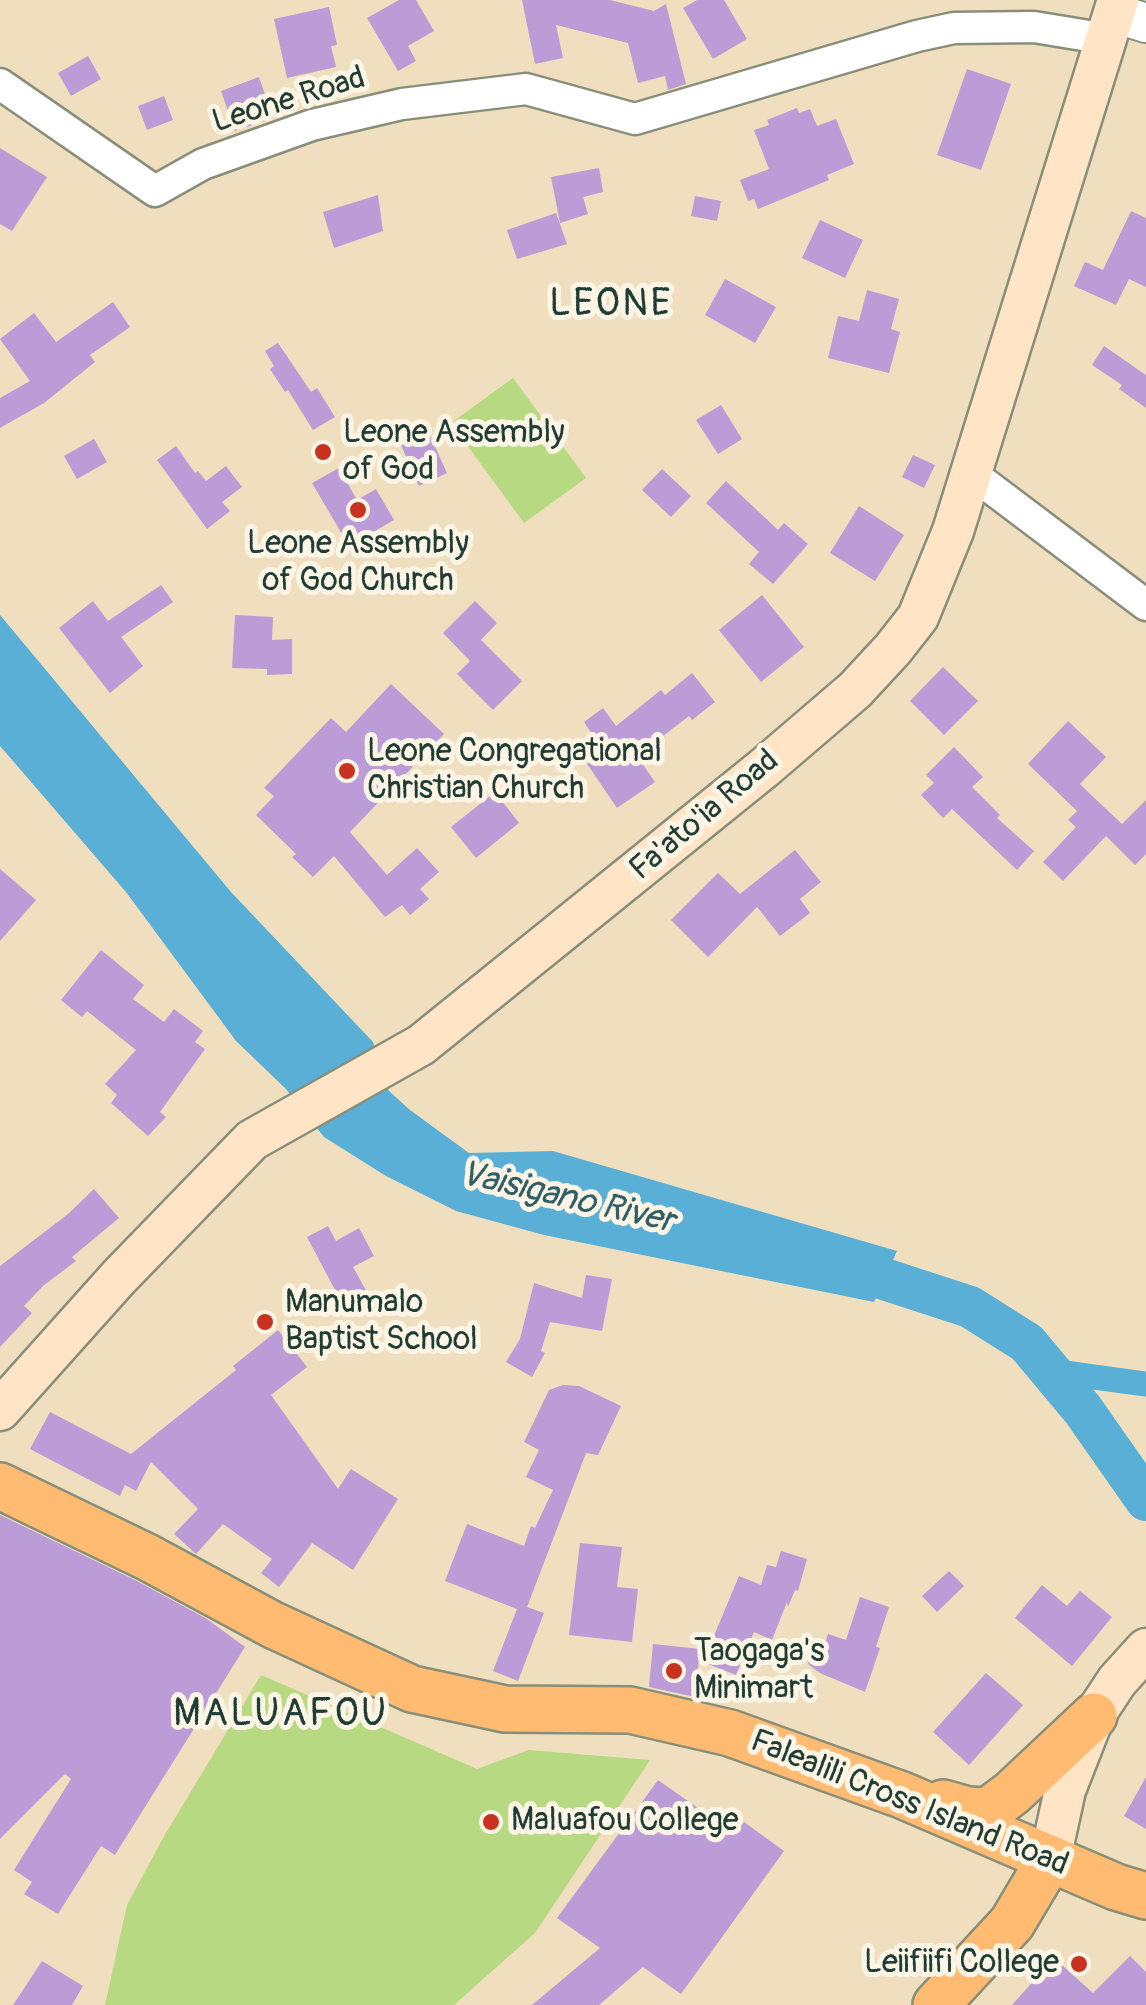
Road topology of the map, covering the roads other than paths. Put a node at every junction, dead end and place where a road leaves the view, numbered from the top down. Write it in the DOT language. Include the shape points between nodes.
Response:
graph roads {
  1 [pos="1121,19"];
  2 [pos="0,84"];
  3 [pos="971,473"];
  4 [pos="1146,605"];
  5 [pos="0,1410"];
  6 [pos="0,1486"];
  7 [pos="1146,1649"];
  8 [pos="1094,1716"];
  9 [pos="902,1795"];
  10 [pos="1050,1859"];
  11 [pos="1146,1896"];
  12 [pos="936,2005"];
  1 -- 2 [label="street, Leone Road" via="954,28 634,119 526,89 402,104 312,125 203,164 154,191"];
  1 -- 3 [label="main road, Fa'ato'ia Road" via="1028,282"];
  3 -- 4 [label="street"];
  3 -- 5 [label="main road, Fa'ato'ia Road" via="918,618 855,690 408,1054 252,1140"];
  6 -- 9 [label="main road, Falealili Cross Island Road" via="412,1689 505,1709 630,1710 730,1733"];
  7 -- 8 [label="main road"];
  8 -- 9 [label="main road" via="988,1811"];
  8 -- 10 [label="main road" via="1065,1790"];
  9 -- 10 [label="main road, Falealili Cross Island Road"];
  10 -- 11 [label="main road, Falealili Cross Island Road"];
  10 -- 12 [label="main road" via="1012,1923"];
}
